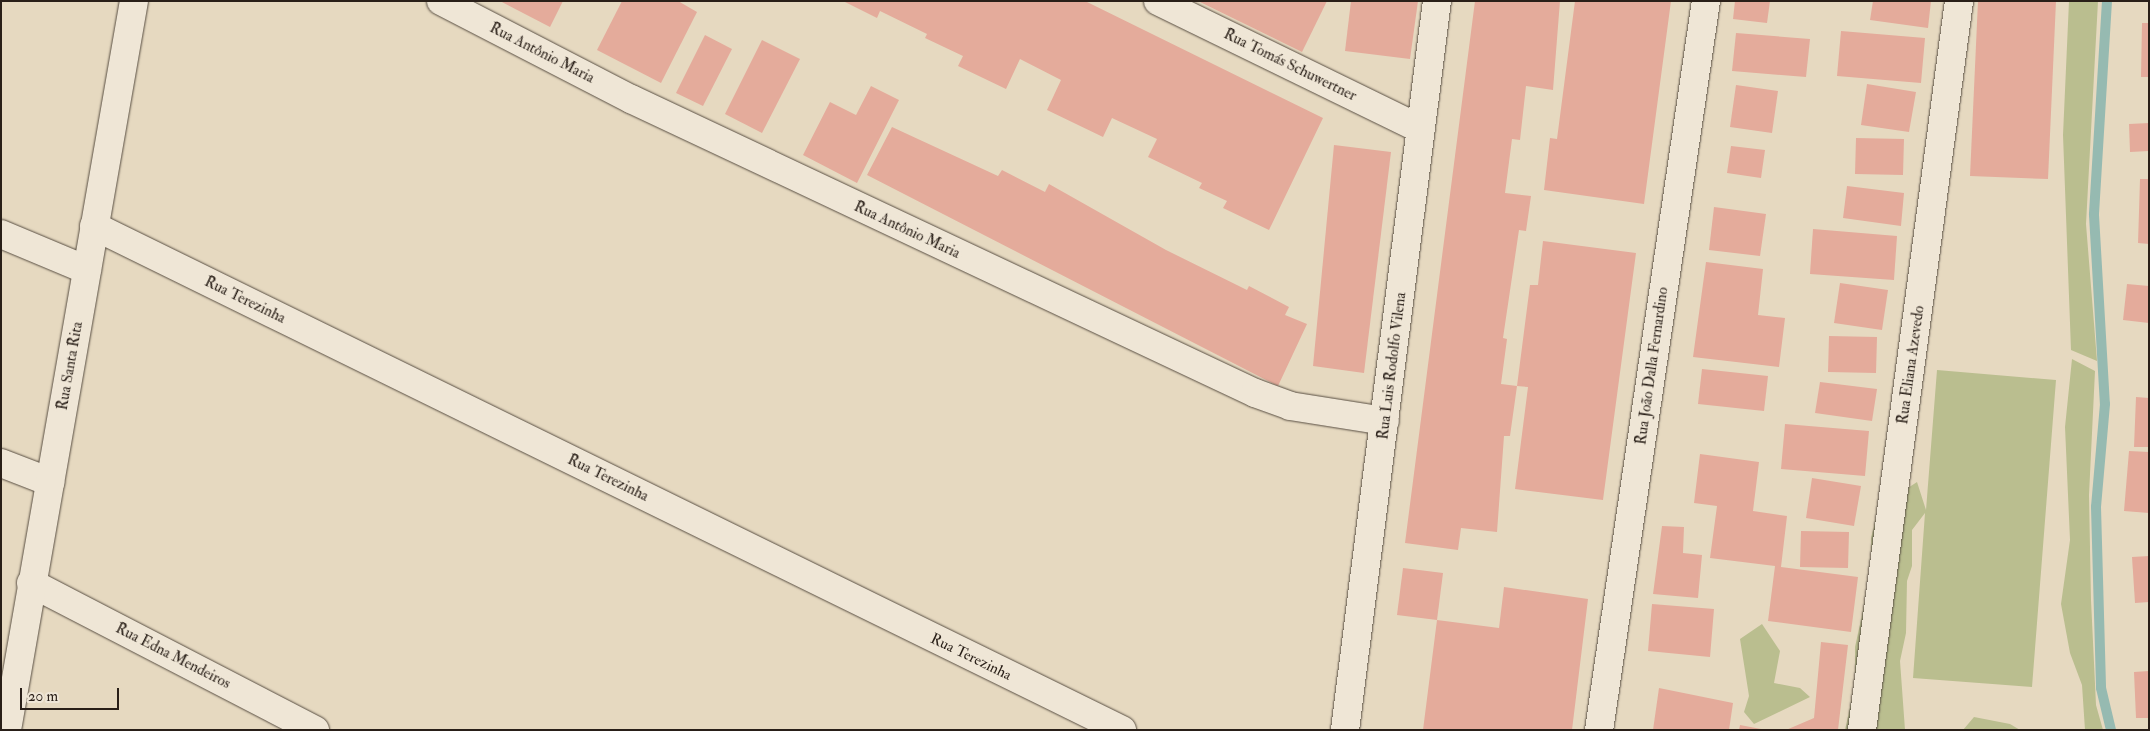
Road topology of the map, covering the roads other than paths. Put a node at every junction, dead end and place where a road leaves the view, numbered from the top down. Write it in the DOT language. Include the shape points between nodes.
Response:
graph roads {
  1 [pos="134,1"];
  2 [pos="441,1"];
  3 [pos="1158,1"];
  4 [pos="1437,1"];
  5 [pos="1706,1"];
  6 [pos="1959,1"];
  7 [pos="1421,129"];
  8 [pos="94,226"];
  9 [pos="1,234"];
  10 [pos="87,270"];
  11 [pos="1386,421"];
  12 [pos="1,464"];
  13 [pos="50,482"];
  14 [pos="31,583"];
  15 [pos="6,730"];
  16 [pos="315,730"];
  17 [pos="1122,730"];
  18 [pos="1345,730"];
  19 [pos="1599,730"];
  20 [pos="1862,730"];
  1 -- 8 [label="street, Rua Santa Rita"];
  2 -- 11 [label="street, Rua Antônio Maria" via="631,99 1255,393 1290,406"];
  3 -- 7 [label="street, Rua Tomás Schuwertner"];
  4 -- 7 [label="street, Rua Luis Rodolfo Vilena"];
  5 -- 19 [label="street, Rua João Dalla Fernardino"];
  6 -- 20 [label="street, Rua Eliana Azevedo"];
  7 -- 11 [label="street, Rua Luis Rodolfo Vilena"];
  8 -- 10 [label="street, Rua Santa Rita"];
  8 -- 17 [label="street, Rua Terezinha"];
  9 -- 10 [label="street"];
  10 -- 13 [label="street, Rua Santa Rita"];
  11 -- 18 [label="street, Rua Luis Rodolfo Vilena"];
  12 -- 13 [label="street"];
  13 -- 14 [label="street, Rua Santa Rita"];
  14 -- 15 [label="street, Rua Santa Rita"];
  14 -- 16 [label="street, Rua Edna Mendeiros"];
}
